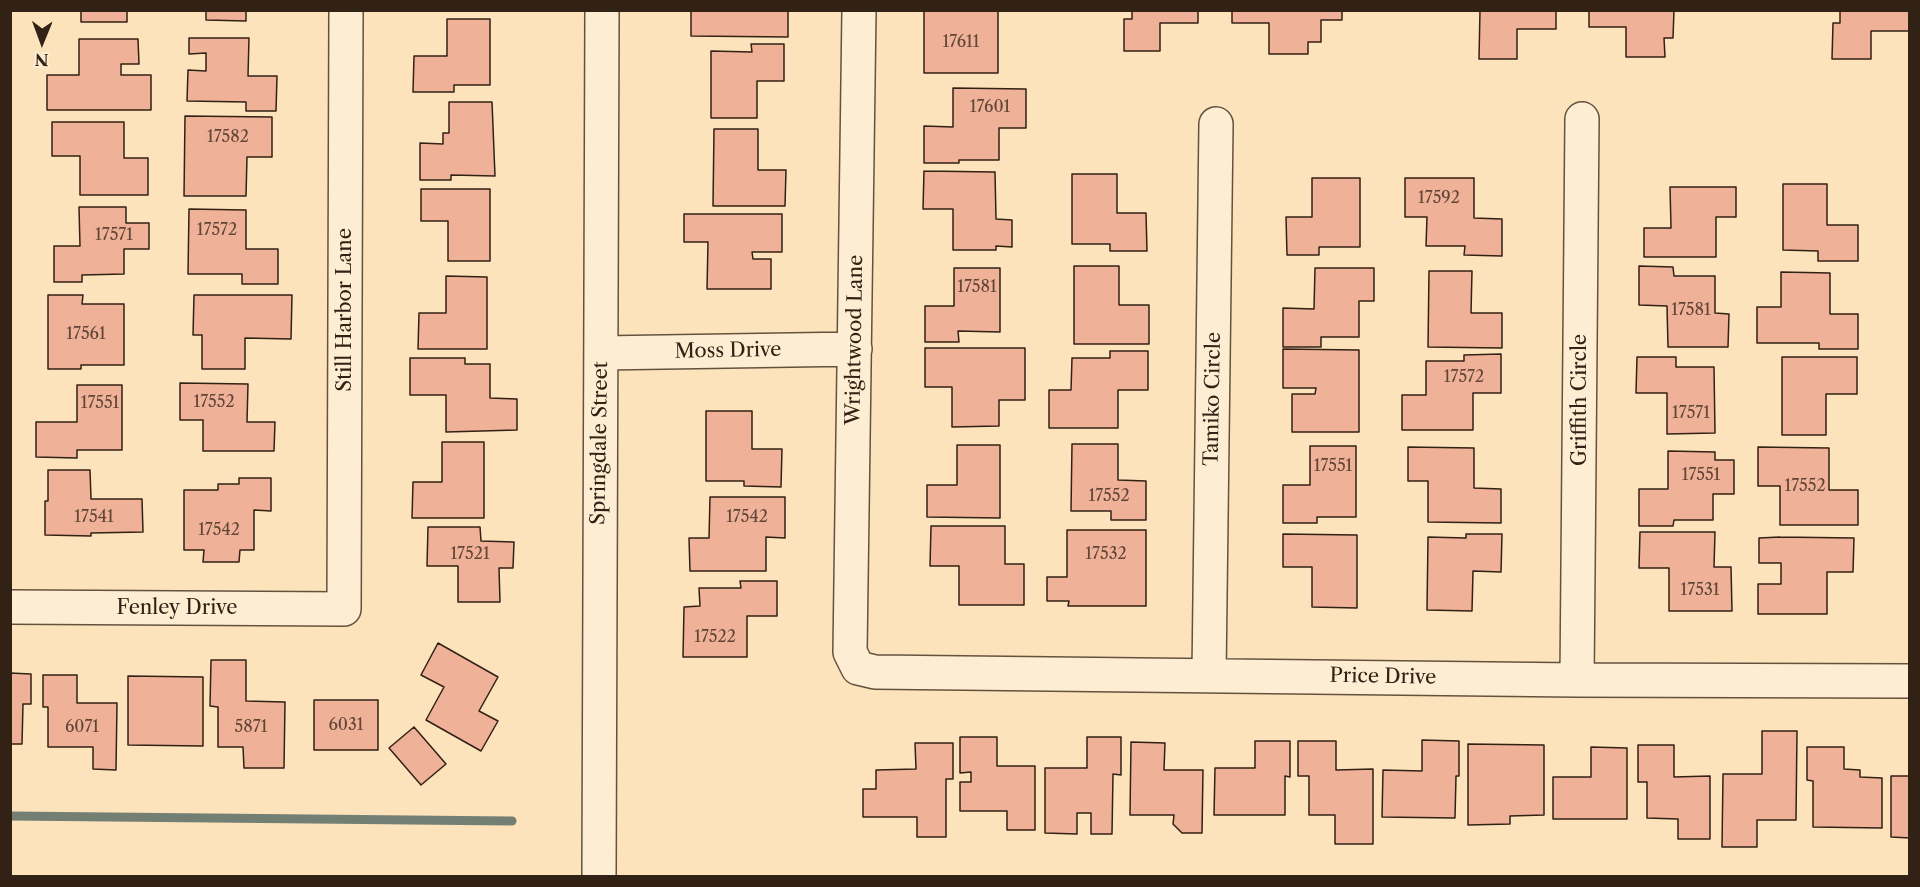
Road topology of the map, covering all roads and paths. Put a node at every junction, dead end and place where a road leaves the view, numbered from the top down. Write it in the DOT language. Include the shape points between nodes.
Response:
graph roads {
  1 [pos="346,10"];
  2 [pos="602,10"];
  3 [pos="859,10"];
  4 [pos="1582,119"];
  5 [pos="1216,124"];
  6 [pos="855,349"];
  7 [pos="601,353"];
  8 [pos="10,607"];
  9 [pos="344,609"];
  10 [pos="858,668"];
  11 [pos="1209,675"];
  12 [pos="1577,680"];
  13 [pos="1910,681"];
  14 [pos="599,876"];
  1 -- 9 [label="street, Still Harbor Lane"];
  2 -- 7 [label="street, Springdale Street"];
  3 -- 6 [label="street, Wrightwood Lane"];
  4 -- 12 [label="street, Griffith Circle"];
  5 -- 11 [label="street, Tamiko Circle"];
  6 -- 7 [label="street, Moss Drive"];
  6 -- 10 [label="street, Wrightwood Lane" via="850,652"];
  7 -- 14 [label="street, Springdale Street"];
  8 -- 9 [label="street, Fenley Drive"];
  10 -- 11 [label="street, Price Drive" via="874,672"];
  11 -- 12 [label="street, Price Drive"];
  12 -- 13 [label="street, Price Drive"];
}
